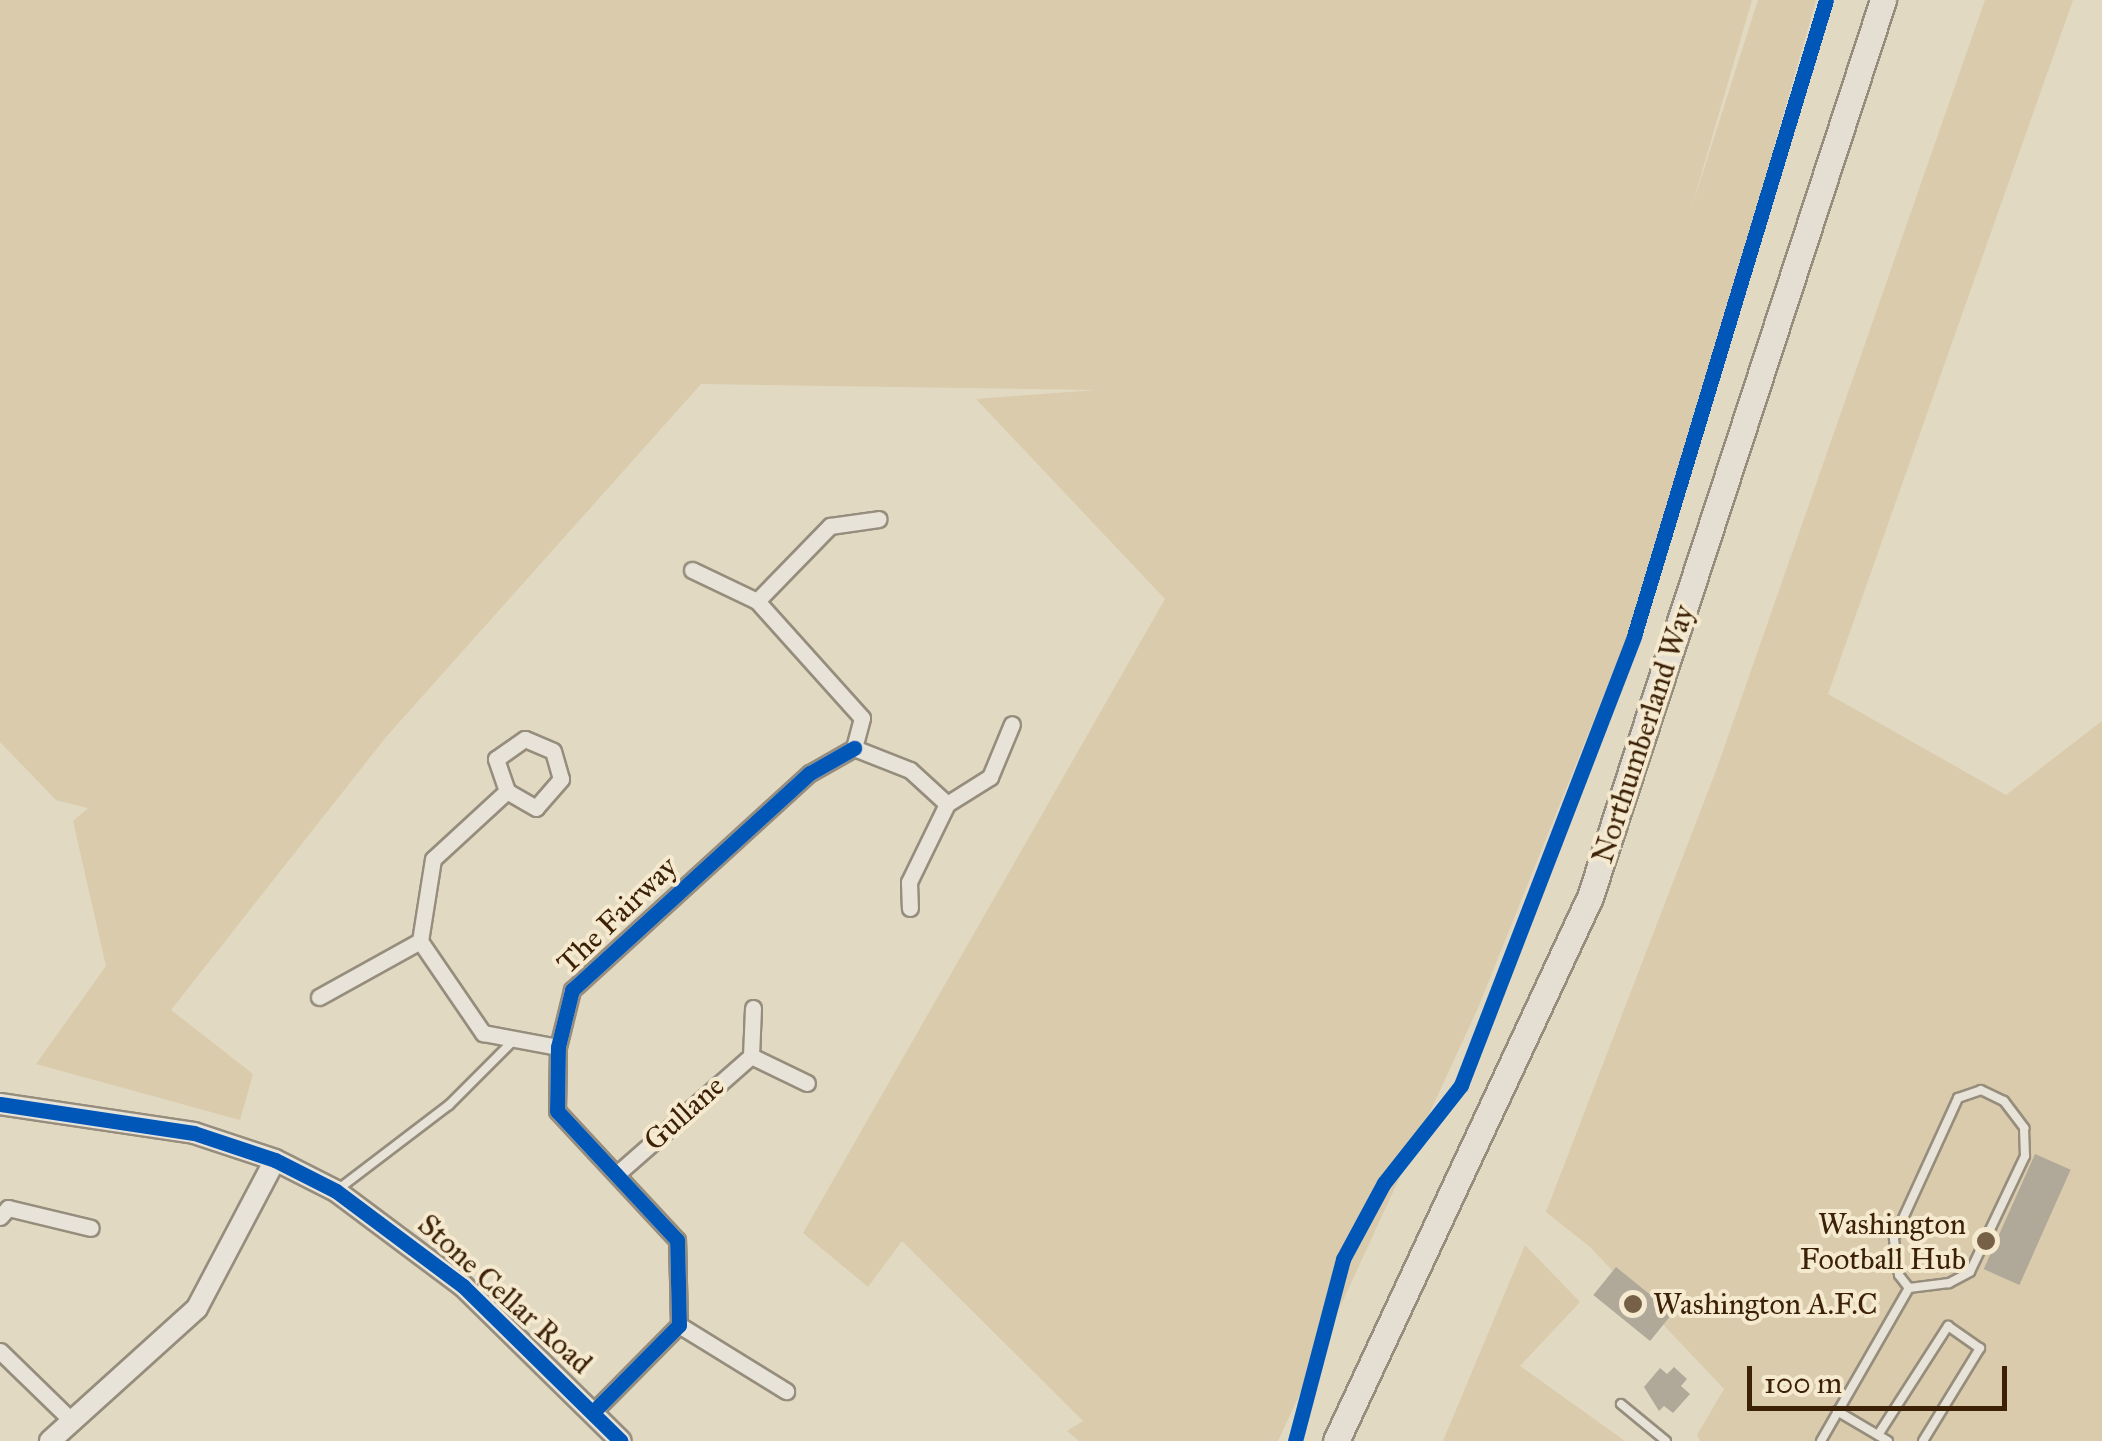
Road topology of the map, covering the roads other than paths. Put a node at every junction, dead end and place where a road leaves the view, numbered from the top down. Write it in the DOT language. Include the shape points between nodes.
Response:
graph roads {
  1 [pos="1883,0"];
  2 [pos="824,508"];
  3 [pos="879,519"];
  4 [pos="830,526"];
  5 [pos="692,570"];
  6 [pos="757,601"];
  7 [pos="1012,724"];
  8 [pos="854,748"];
  9 [pos="507,792"];
  10 [pos="947,804"];
  11 [pos="910,908"];
  12 [pos="420,941"];
  13 [pos="319,998"];
  14 [pos="753,1008"];
  15 [pos="516,1038"];
  16 [pos="558,1047"];
  17 [pos="751,1056"];
  18 [pos="806,1083"];
  19 [pos="0,1104"];
  20 [pos="275,1160"];
  21 [pos="618,1173"];
  22 [pos="336,1190"];
  23 [pos="0,1217"];
  24 [pos="91,1228"];
  25 [pos="1909,1288"];
  26 [pos="679,1324"];
  27 [pos="0,1351"];
  28 [pos="786,1391"];
  29 [pos="1621,1404"];
  30 [pos="1836,1411"];
  31 [pos="593,1412"];
  32 [pos="73,1422"];
  33 [pos="1878,1435"];
  34 [pos="50,1441"];
  35 [pos="621,1441"];
  36 [pos="1336,1441"];
  37 [pos="1666,1441"];
  38 [pos="1821,1441"];
  39 [pos="1888,1441"];
  40 [pos="1923,1441"];
  1 -- 36 [label="main road, Northumberland Way" via="1590,897"];
  2 -- 4 [label="street"];
  3 -- 4 [label="street"];
  4 -- 6 [label="street"];
  5 -- 6 [label="street"];
  6 -- 8 [label="street" via="862,718"];
  7 -- 10 [label="street" via="990,778"];
  8 -- 10 [label="street" via="910,770"];
  8 -- 16 [label="street, The Fairway" via="810,773 572,990"];
  9 -- 9 [label="street" via="536,808 561,779 553,752 525,739 496,760"];
  9 -- 12 [label="street" via="433,859"];
  10 -- 11 [label="street" via="909,882"];
  12 -- 13 [label="street"];
  12 -- 15 [label="street" via="483,1033"];
  14 -- 17 [label="street, Gullane"];
  15 -- 16 [label="street"];
  15 -- 22 [label="lane" via="449,1105"];
  16 -- 21 [label="street, The Fairway" via="558,1111"];
  17 -- 18 [label="street, Gullane"];
  17 -- 21 [label="street, Gullane"];
  19 -- 20 [label="street, Stone Cellar Road" via="142,1123"];
  20 -- 22 [label="street, Stone Cellar Road"];
  20 -- 32 [label="street" via="197,1308"];
  21 -- 26 [label="street, The Fairway" via="676,1240"];
  22 -- 31 [label="street, Stone Cellar Road" via="462,1286"];
  23 -- 24 [label="street" via="8,1208"];
  25 -- 25 [label="lane" via="1899,1275 1894,1238 1958,1098 1993,1092 2024,1128 2025,1156 1970,1272 1949,1283"];
  25 -- 30 [label="lane"];
  26 -- 28 [label="street"];
  26 -- 31 [label="street"];
  27 -- 32 [label="street"];
  29 -- 37 [label="lane"];
  30 -- 33 [label="lane"];
  30 -- 38 [label="lane"];
  31 -- 35 [label="street, Stone Cellar Road"];
  32 -- 34 [label="street"];
  33 -- 39 [label="lane"];
  33 -- 40 [label="lane" via="1948,1326 1980,1348"];
}
